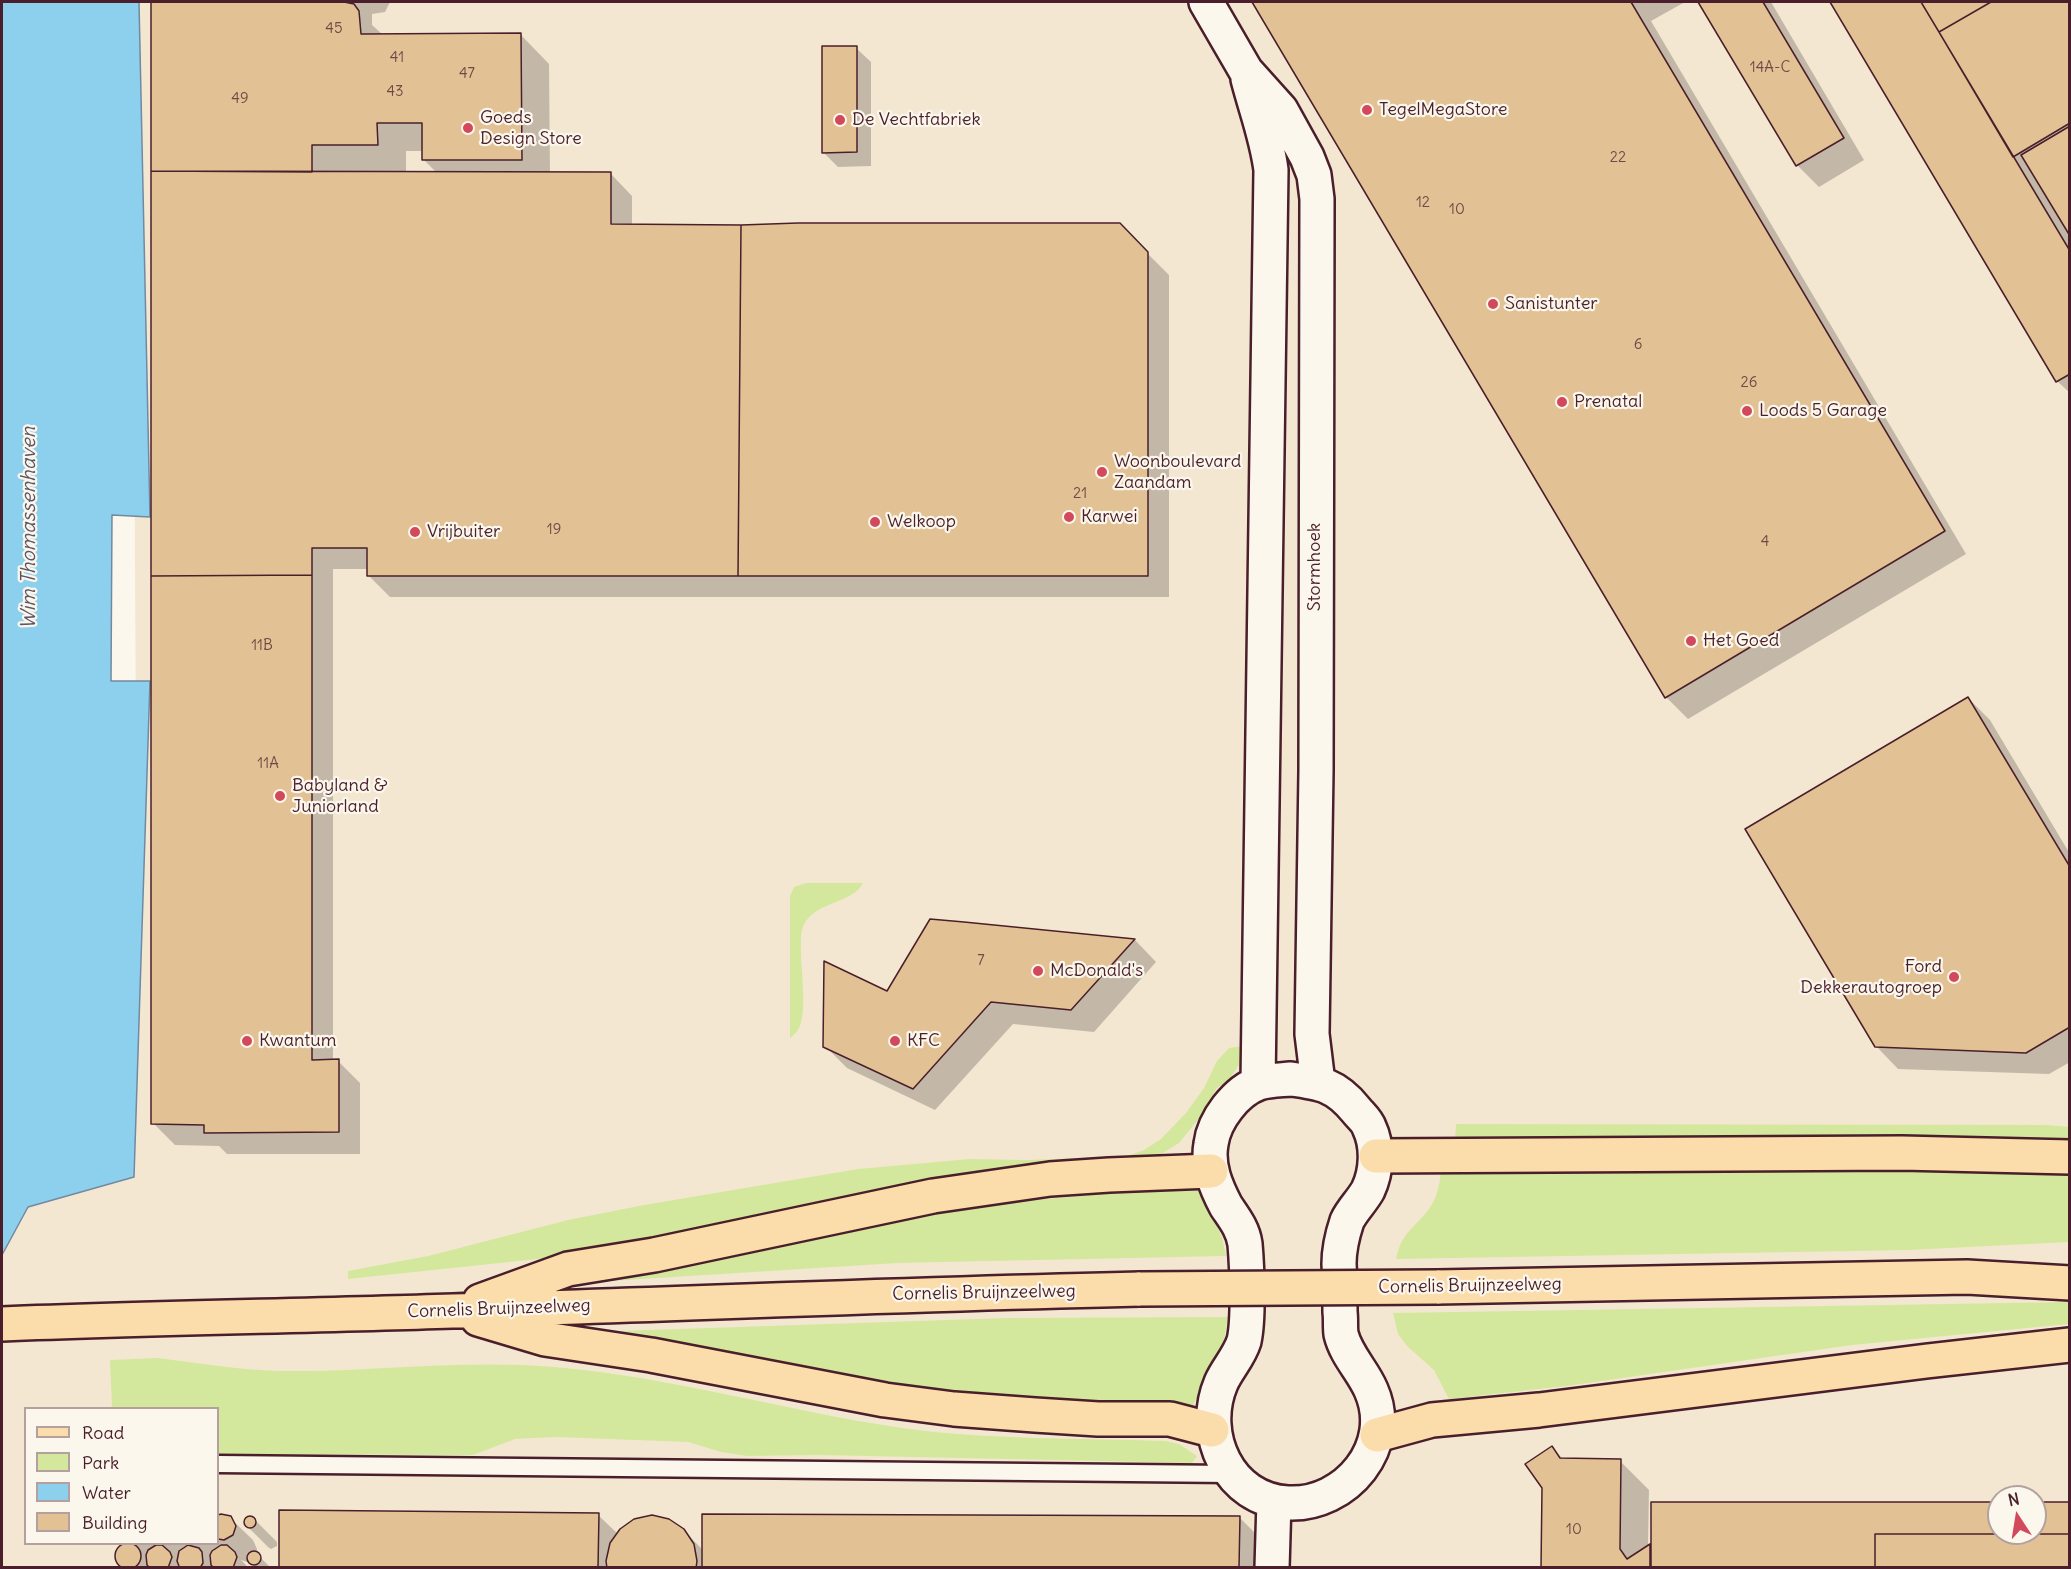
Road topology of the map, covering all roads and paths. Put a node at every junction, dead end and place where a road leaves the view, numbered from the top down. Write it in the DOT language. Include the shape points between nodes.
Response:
graph roads {
  1 [pos="1206,2"];
  2 [pos="1246,71"];
  3 [pos="1263,771"];
  4 [pos="1316,771"];
  5 [pos="1258,1083"];
  6 [pos="1318,1083"];
  7 [pos="1376,1156"];
  8 [pos="2070,1157"];
  9 [pos="1211,1171"];
  10 [pos="2070,1264"];
  11 [pos="1967,1277"];
  12 [pos="2070,1283"];
  13 [pos="453,1311"];
  14 [pos="2,1324"];
  15 [pos="2067,1347"];
  16 [pos="1212,1430"];
  17 [pos="1377,1435"];
  18 [pos="219,1464"];
  19 [pos="1231,1474"];
  20 [pos="1274,1501"];
  21 [pos="1272,1568"];
  1 -- 2 [label="street, Stormhoek"];
  2 -- 3 [label="street, Stormhoek" via="1271,170"];
  2 -- 4 [label="street, Stormhoek" via="1281,110 1307,157 1317,199"];
  3 -- 4 [label="street"];
  3 -- 5 [label="street, Stormhoek"];
  4 -- 6 [label="street, Stormhoek" via="1312,1034"];
  5 -- 6 [label="street" via="1291,1079"];
  5 -- 9 [label="street" via="1228,1107 1218,1124 1210,1144"];
  6 -- 7 [label="street" via="1342,1094 1354,1107 1369,1126"];
  7 -- 8 [label="main road" via="1912,1153"];
  7 -- 17 [label="street" via="1368,1189 1347,1221 1339,1259 1341,1333 1371,1390 1377,1411"];
  9 -- 13 [label="main road" via="1050,1179 933,1196 568,1269"];
  9 -- 16 [label="street" via="1244,1242 1247,1324 1243,1343 1221,1382"];
  10 -- 11 [label="main road, Cornelis Bruijnzeelweg"];
  11 -- 12 [label="main road, Cornelis Bruijnzeelweg"];
  11 -- 13 [label="main road, Cornelis Bruijnzeelweg, bridge" via="1140,1289"];
  13 -- 14 [label="main road, Cornelis Bruijnzeelweg"];
  13 -- 16 [label="main road" via="545,1339 885,1400 1035,1415 1170,1419"];
  15 -- 17 [label="main road" via="1432,1420"];
  16 -- 19 [label="street"];
  17 -- 20 [label="street" via="1365,1466 1346,1485 1311,1501"];
  18 -- 19 [label="lane"];
  19 -- 20 [label="street" via="1248,1490"];
  20 -- 21 [label="street"];
}
